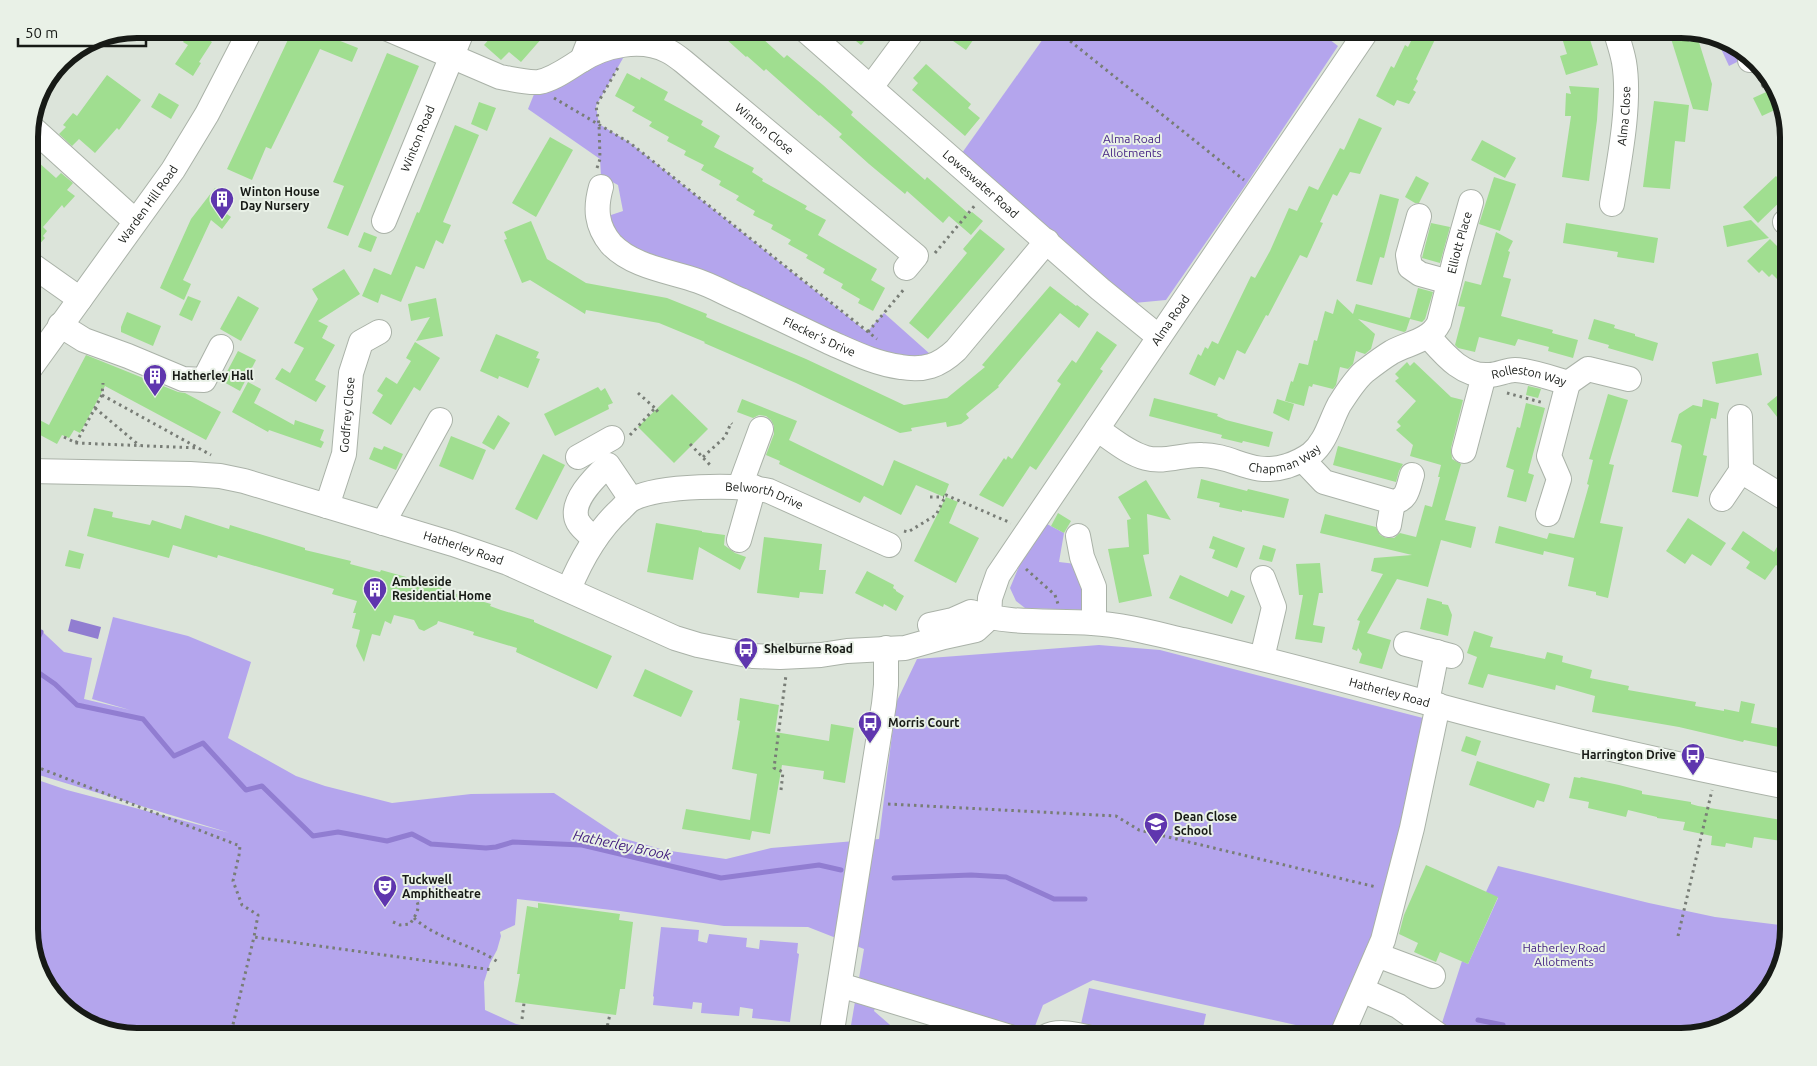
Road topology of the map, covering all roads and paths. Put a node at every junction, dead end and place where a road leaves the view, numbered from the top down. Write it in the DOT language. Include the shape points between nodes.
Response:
graph roads {
  1 [pos="245,38"];
  2 [pos="409,38"];
  3 [pos="459,38"];
  4 [pos="591,38"];
  5 [pos="814,38"];
  6 [pos="907,38"];
  7 [pos="1066,38"];
  8 [pos="1362,38"];
  9 [pos="1617,38"];
  10 [pos="631,44"];
  11 [pos="452,57"];
  12 [pos="582,60"];
  13 [pos="538,82"];
  14 [pos="1765,85"];
  15 [pos="871,87"];
  16 [pos="1761,87"];
  17 [pos="598,124"];
  18 [pos="38,133"];
  19 [pos="601,187"];
  20 [pos="988,191"];
  21 [pos="1258,192"];
  22 [pos="1471,202"];
  23 [pos="1612,204"];
  24 [pos="1419,216"];
  25 [pos="135,221"];
  26 [pos="384,221"];
  27 [pos="1048,241"];
  28 [pos="931,258"];
  29 [pos="38,269"];
  30 [pos="907,277"];
  31 [pos="1449,282"];
  32 [pos="80,299"];
  33 [pos="60,325"];
  34 [pos="379,332"];
  35 [pos="868,332"];
  36 [pos="1428,336"];
  37 [pos="1159,337"];
  38 [pos="883,344"];
  39 [pos="220,347"];
  40 [pos="38,357"];
  41 [pos="1629,379"];
  42 [pos="1482,381"];
  43 [pos="103,383"];
  44 [pos="1568,383"];
  45 [pos="638,393"];
  46 [pos="102,395"];
  47 [pos="95,408"];
  48 [pos="655,408"];
  49 [pos="1562,408"];
  50 [pos="1740,417"];
  51 [pos="440,420"];
  52 [pos="732,424"];
  53 [pos="762,429"];
  54 [pos="1097,429"];
  55 [pos="64,437"];
  56 [pos="76,443"];
  57 [pos="690,444"];
  58 [pos="140,446"];
  59 [pos="199,448"];
  60 [pos="1464,451"];
  61 [pos="213,456"];
  62 [pos="702,457"];
  63 [pos="1303,460"];
  64 [pos="38,471"];
  65 [pos="1741,471"];
  66 [pos="1412,475"];
  67 [pos="739,487"];
  68 [pos="1779,495"];
  69 [pos="930,497"];
  70 [pos="944,497"];
  71 [pos="631,499"];
  72 [pos="1722,499"];
  73 [pos="1393,502"];
  74 [pos="327,506"];
  75 [pos="1548,514"];
  76 [pos="383,523"];
  77 [pos="1388,525"];
  78 [pos="1028,530"];
  79 [pos="1078,536"];
  80 [pos="893,537"];
  81 [pos="595,539"];
  82 [pos="739,540"];
  83 [pos="1011,557"];
  84 [pos="1263,578"];
  85 [pos="569,589"];
  86 [pos="989,618"];
  87 [pos="1058,622"];
  88 [pos="1094,623"];
  89 [pos="1406,644"];
  90 [pos="886,648"];
  91 [pos="788,656"];
  92 [pos="1262,658"];
  93 [pos="1432,704"];
  94 [pos="38,767"];
  95 [pos="1716,773"];
  96 [pos="1780,785"];
  97 [pos="781,790"];
  98 [pos="868,804"];
  99 [pos="1396,892"];
  100 [pos="414,898"];
  101 [pos="414,918"];
  102 [pos="393,922"];
  103 [pos="1678,936"];
  104 [pos="254,937"];
  105 [pos="1377,955"];
  106 [pos="498,962"];
  107 [pos="493,970"];
  108 [pos="1432,976"];
  109 [pos="840,985"];
  110 [pos="1362,990"];
  111 [pos="524,1003"];
  112 [pos="610,1014"];
  113 [pos="522,1019"];
  114 [pos="232,1028"];
  115 [pos="607,1028"];
  116 [pos="833,1028"];
  117 [pos="981,1028"];
  118 [pos="1345,1028"];
  119 [pos="1429,1028"];
  1 -- 25 [label="street, Warden Hill Road" via="190,143"];
  2 -- 11 [label="street"];
  3 -- 11 [label="street, Winton Road"];
  4 -- 12 [label="street"];
  5 -- 15 [label="street, Loweswater Road"];
  6 -- 15 [label="street"];
  7 -- 21 [label="path"];
  8 -- 21 [label="street, Alma Road"];
  9 -- 23 [label="street, Alma Close" via="1624,63 1625,93"];
  10 -- 12 [label="street, Winton Close" via="607,49"];
  10 -- 17 [label="path" via="596,106"];
  10 -- 30 [label="street, Winton Close" via="648,44 668,51 684,62 916,256"];
  11 -- 13 [label="street, Winton Close" via="500,77"];
  11 -- 26 [label="street, Winton Road"];
  12 -- 13 [label="street, Winton Close" via="562,73"];
  13 -- 17 [label="path" via="544,92"];
  14 -- 16 [label="path"];
  15 -- 20 [label="street, Loweswater Road"];
  17 -- 19 [label="path" via="600,159 595,175"];
  17 -- 35 [label="path" via="630,143"];
  18 -- 25 [label="street"];
  19 -- 27 [label="street, Flecker's Drive" via="597,216 602,231 626,256 699,281 859,356 914,369 930,367 956,350"];
  20 -- 27 [label="street, Loweswater Road"];
  20 -- 28 [label="path"];
  21 -- 37 [label="street, Alma Road"];
  22 -- 31 [label="street, Elliott Place"];
  24 -- 31 [label="street, Elliott Place" via="1408,255 1410,267 1420,274"];
  25 -- 32 [label="street, Warden Hill Road"];
  27 -- 37 [label="street, Loweswater Road"];
  29 -- 32 [label="street"];
  30 -- 35 [label="path"];
  31 -- 36 [label="street, Elliott Place" via="1439,323"];
  32 -- 33 [label="street, Warden Hill Road"];
  33 -- 39 [label="street" via="84,340 183,379 204,380"];
  33 -- 40 [label="street, Warden Hill Road"];
  34 -- 74 [label="street, Godfrey Close" via="361,342 351,373 344,454"];
  35 -- 38 [label="path"];
  36 -- 42 [label="street, Rolleston Way" via="1450,360"];
  36 -- 63 [label="street, Chapman Way" via="1392,352 1359,377 1319,445"];
  37 -- 54 [label="street, Alma Road"];
  41 -- 44 [label="street, Rolleston Way" via="1588,369"];
  42 -- 44 [label="street, Rolleston Way" via="1516,370"];
  42 -- 49 [label="path"];
  42 -- 60 [label="street, Rolleston Way"];
  43 -- 46 [label="path"];
  44 -- 49 [label="street"];
  45 -- 48 [label="path"];
  46 -- 47 [label="path"];
  46 -- 59 [label="path"];
  47 -- 56 [label="path"];
  47 -- 58 [label="path"];
  49 -- 75 [label="street" via="1549,456 1559,479"];
  50 -- 65 [label="street"];
  51 -- 76 [label="street"];
  52 -- 62 [label="path" via="725,437"];
  53 -- 67 [label="street"];
  54 -- 63 [label="street, Chapman Way" via="1136,454 1152,460 1214,456 1268,470"];
  54 -- 78 [label="street, Alma Road"];
  55 -- 56 [label="path"];
  56 -- 58 [label="path"];
  57 -- 62 [label="path"];
  58 -- 59 [label="path"];
  59 -- 61 [label="path"];
  62 -- 67 [label="path"];
  63 -- 73 [label="street" via="1324,482"];
  64 -- 74 [label="street, Hatherley Road" via="220,476"];
  65 -- 68 [label="street"];
  65 -- 72 [label="street"];
  66 -- 73 [label="street" via="1406,495"];
  67 -- 71 [label="street, Belworth Drive" via="657,492"];
  67 -- 80 [label="street, Belworth Drive" via="770,491"];
  67 -- 82 [label="street"];
  69 -- 70 [label="path"];
  70 -- 78 [label="path" via="946,495"];
  70 -- 80 [label="path" via="936,515"];
  71 -- 81 [label="street, Belworth Drive"];
  71 -- 81 [label="street" via="599,452 596,477 576,511 578,522"];
  73 -- 77 [label="street"];
  74 -- 76 [label="street, Hatherley Road"];
  76 -- 85 [label="street, Hatherley Road" via="508,563"];
  78 -- 83 [label="street, Alma Road"];
  79 -- 88 [label="street" via="1094,587"];
  81 -- 85 [label="street, Belworth Drive"];
  83 -- 86 [label="street, Alma Road" via="993,586"];
  83 -- 87 [label="path" via="1056,595"];
  84 -- 92 [label="street" via="1274,607"];
  85 -- 91 [label="street, Hatherley Road" via="675,638 754,656"];
  86 -- 87 [label="street, Hatherley Road"];
  86 -- 90 [label="street, Hatherley Road" via="976,630 905,648"];
  87 -- 88 [label="street, Hatherley Road"];
  88 -- 92 [label="street, Hatherley Road"];
  89 -- 93 [label="street" via="1444,654"];
  90 -- 91 [label="street, Hatherley Road"];
  90 -- 98 [label="street" via="886,685"];
  91 -- 97 [label="path" via="774,768 783,772"];
  92 -- 93 [label="street, Hatherley Road"];
  93 -- 95 [label="street, Hatherley Road"];
  93 -- 99 [label="street" via="1412,828"];
  94 -- 104 [label="path" via="240,846 233,881 242,905 258,915"];
  95 -- 96 [label="street, Hatherley Road"];
  95 -- 103 [label="path"];
  98 -- 99 [label="path" via="1116,816 1139,830"];
  98 -- 109 [label="street"];
  99 -- 105 [label="street"];
  100 -- 101 [label="path" via="419,907"];
  101 -- 102 [label="path" via="405,925"];
  101 -- 106 [label="path" via="444,937 487,954"];
  104 -- 107 [label="path"];
  104 -- 114 [label="path"];
  105 -- 108 [label="street"];
  105 -- 110 [label="street"];
  109 -- 116 [label="street"];
  109 -- 117 [label="street"];
  110 -- 118 [label="street"];
  110 -- 119 [label="street" via="1398,1006"];
  111 -- 113 [label="path"];
  112 -- 115 [label="path"];
}
